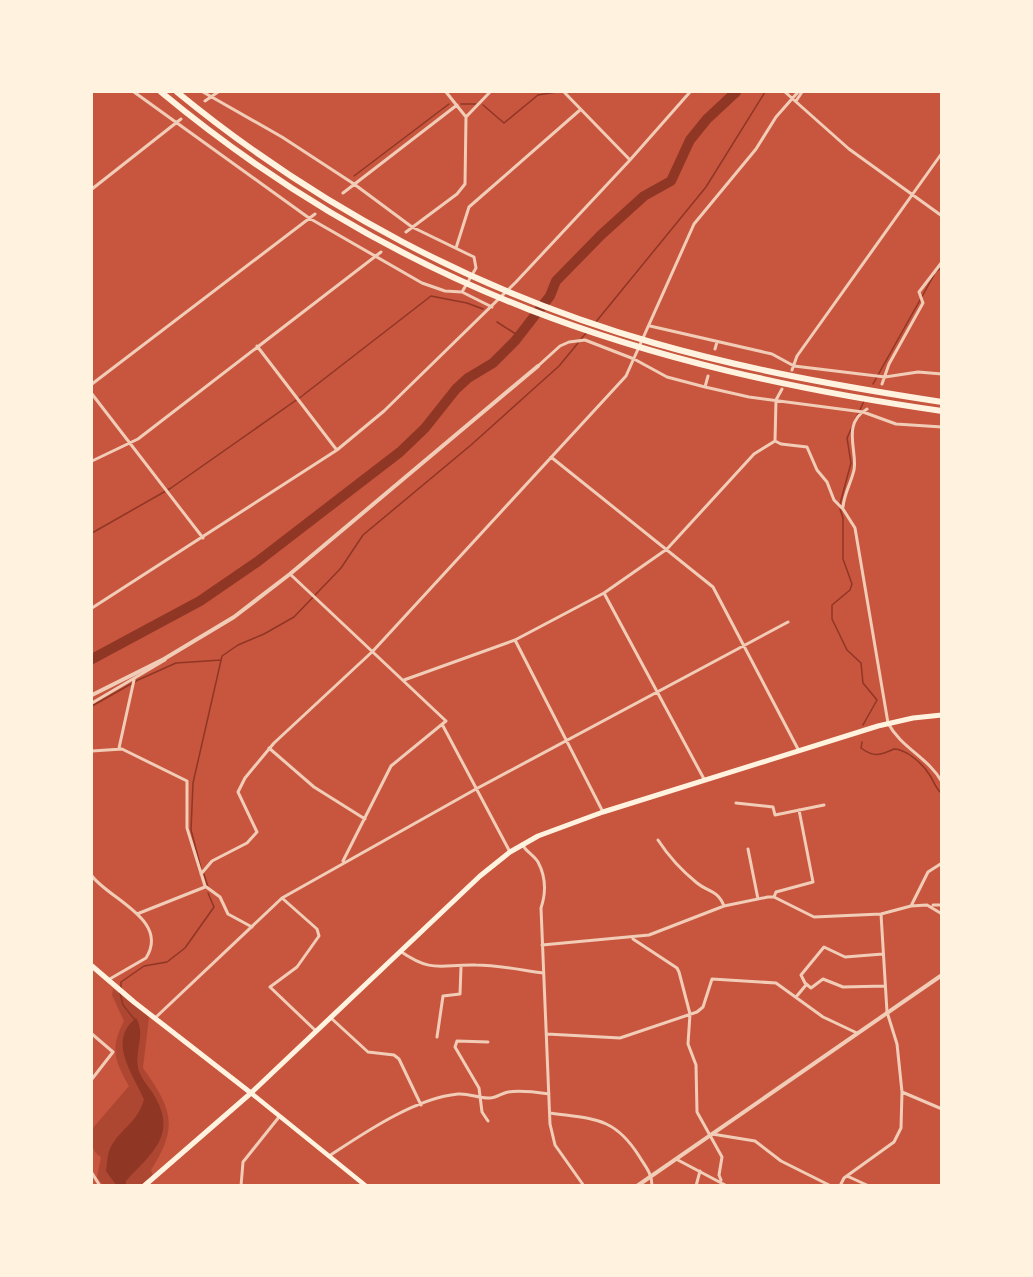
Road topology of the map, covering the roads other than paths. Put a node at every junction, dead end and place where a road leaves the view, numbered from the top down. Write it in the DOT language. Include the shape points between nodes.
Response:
graph roads {
  1 [pos="134,92"];
  2 [pos="161,92"];
  3 [pos="177,92"];
  4 [pos="203,92"];
  5 [pos="218,92"];
  6 [pos="446,92"];
  7 [pos="490,92"];
  8 [pos="564,92"];
  9 [pos="690,92"];
  10 [pos="800,92"];
  11 [pos="787,93"];
  12 [pos="210,98"];
  13 [pos="795,100"];
  14 [pos="205,101"];
  15 [pos="457,105"];
  16 [pos="580,110"];
  17 [pos="466,117"];
  18 [pos="181,119"];
  19 [pos="175,123"];
  20 [pos="942,153"];
  21 [pos="630,160"];
  22 [pos="354,184"];
  23 [pos="92,189"];
  24 [pos="343,193"];
  25 [pos="912,194"];
  26 [pos="315,214"];
  27 [pos="942,216"];
  28 [pos="309,218"];
  29 [pos="412,228"];
  30 [pos="406,232"];
  31 [pos="456,248"];
  32 [pos="381,252"];
  33 [pos="373,256"];
  34 [pos="942,262"];
  35 [pos="462,292"];
  36 [pos="492,307"];
  37 [pos="650,326"];
  38 [pos="717,342"];
  39 [pos="257,346"];
  40 [pos="715,349"];
  41 [pos="634,359"];
  42 [pos="538,366"];
  43 [pos="793,368"];
  44 [pos="942,374"];
  45 [pos="708,376"];
  46 [pos="882,377"];
  47 [pos="92,384"];
  48 [pos="882,384"];
  49 [pos="705,387"];
  50 [pos="782,388"];
  51 [pos="92,394"];
  52 [pos="776,400"];
  53 [pos="942,402"];
  54 [pos="867,409"];
  55 [pos="860,411"];
  56 [pos="942,411"];
  57 [pos="942,427"];
  58 [pos="775,441"];
  59 [pos="131,443"];
  60 [pos="337,450"];
  61 [pos="551,457"];
  62 [pos="92,461"];
  63 [pos="843,508"];
  64 [pos="203,538"];
  65 [pos="667,549"];
  66 [pos="290,574"];
  67 [pos="604,593"];
  68 [pos="92,608"];
  69 [pos="788,622"];
  70 [pos="515,640"];
  71 [pos="744,645"];
  72 [pos="373,651"];
  73 [pos="169,656"];
  74 [pos="134,680"];
  75 [pos="404,680"];
  76 [pos="657,692"];
  77 [pos="92,695"];
  78 [pos="92,703"];
  79 [pos="942,715"];
  80 [pos="888,723"];
  81 [pos="442,724"];
  82 [pos="567,740"];
  83 [pos="119,748"];
  84 [pos="269,748"];
  85 [pos="799,751"];
  86 [pos="92,752"];
  87 [pos="704,781"];
  88 [pos="942,782"];
  89 [pos="476,789"];
  90 [pos="736,803"];
  91 [pos="824,805"];
  92 [pos="799,810"];
  93 [pos="603,812"];
  94 [pos="365,819"];
  95 [pos="658,840"];
  96 [pos="522,844"];
  97 [pos="748,849"];
  98 [pos="510,852"];
  99 [pos="342,863"];
  100 [pos="942,863"];
  101 [pos="201,874"];
  102 [pos="92,876"];
  103 [pos="94,882"];
  104 [pos="205,886"];
  105 [pos="774,897"];
  106 [pos="282,898"];
  107 [pos="758,899"];
  108 [pos="942,905"];
  109 [pos="724,906"];
  110 [pos="911,906"];
  111 [pos="932,906"];
  112 [pos="137,914"];
  113 [pos="882,914"];
  114 [pos="942,914"];
  115 [pos="252,927"];
  116 [pos="631,938"];
  117 [pos="542,945"];
  118 [pos="400,951"];
  119 [pos="883,954"];
  120 [pos="92,966"];
  121 [pos="461,967"];
  122 [pos="543,973"];
  123 [pos="942,975"];
  124 [pos="110,981"];
  125 [pos="806,985"];
  126 [pos="885,986"];
  127 [pos="795,998"];
  128 [pos="887,1012"];
  129 [pos="690,1014"];
  130 [pos="330,1017"];
  131 [pos="154,1018"];
  132 [pos="316,1031"];
  133 [pos="857,1033"];
  134 [pos="92,1034"];
  135 [pos="547,1034"];
  136 [pos="437,1037"];
  137 [pos="488,1042"];
  138 [pos="92,1079"];
  139 [pos="902,1092"];
  140 [pos="251,1093"];
  141 [pos="549,1094"];
  142 [pos="481,1096"];
  143 [pos="421,1105"];
  144 [pos="942,1109"];
  145 [pos="550,1113"];
  146 [pos="279,1117"];
  147 [pos="488,1121"];
  148 [pos="710,1134"];
  149 [pos="329,1156"];
  150 [pos="676,1159"];
  151 [pos="700,1172"];
  152 [pos="92,1173"];
  153 [pos="652,1176"];
  154 [pos="847,1176"];
  155 [pos="721,1180"];
  156 [pos="100,1185"];
  157 [pos="144,1185"];
  158 [pos="241,1185"];
  159 [pos="366,1185"];
  160 [pos="584,1185"];
  161 [pos="637,1185"];
  162 [pos="652,1185"];
  163 [pos="696,1185"];
  164 [pos="727,1185"];
  165 [pos="831,1185"];
  166 [pos="840,1185"];
  167 [pos="869,1185"];
  1 -- 19 [label="street"];
  2 -- 56 [label="highway" via="228,145 303,196 396,251 552,320 650,352 764,381"];
  3 -- 53 [label="highway" via="253,151 375,228 458,270 567,315 654,343 766,371"];
  4 -- 12 [label="street"];
  5 -- 12 [label="street"];
  6 -- 15 [label="street"];
  7 -- 17 [label="street"];
  8 -- 16 [label="street"];
  9 -- 21 [label="street"];
  10 -- 13 [label="street"];
  11 -- 13 [label="street"];
  12 -- 14 [label="street"];
  12 -- 22 [label="street" via="282,137"];
  13 -- 25 [label="street" via="849,149"];
  13 -- 37 [label="street" via="776,117 694,224"];
  15 -- 17 [label="street"];
  15 -- 22 [label="street"];
  16 -- 21 [label="street"];
  16 -- 31 [label="street" via="469,207"];
  17 -- 29 [label="street" via="465,184"];
  18 -- 19 [label="street"];
  19 -- 23 [label="street"];
  19 -- 28 [label="street"];
  20 -- 25 [label="street"];
  21 -- 36 [label="street"];
  22 -- 24 [label="street"];
  22 -- 29 [label="street"];
  25 -- 27 [label="street"];
  25 -- 43 [label="street" via="797,356"];
  26 -- 28 [label="street"];
  28 -- 33 [label="street"];
  28 -- 47 [label="street"];
  29 -- 30 [label="street"];
  29 -- 31 [label="street"];
  31 -- 35 [label="street" via="476,262"];
  32 -- 33 [label="street"];
  33 -- 35 [label="street" via="433,288"];
  33 -- 39 [label="street"];
  34 -- 46 [label="street" via="920,295 922,300"];
  35 -- 36 [label="street"];
  36 -- 60 [label="street" via="384,411"];
  37 -- 38 [label="street"];
  37 -- 41 [label="street"];
  38 -- 40 [label="street"];
  38 -- 43 [label="street" via="772,354"];
  39 -- 59 [label="street"];
  39 -- 60 [label="street"];
  41 -- 42 [label="street" via="585,340 560,346"];
  41 -- 49 [label="street" via="667,376"];
  41 -- 61 [label="street" via="626,376"];
  42 -- 66 [label="street"];
  43 -- 46 [label="street"];
  44 -- 46 [label="street" via="918,372"];
  45 -- 49 [label="street"];
  46 -- 48 [label="street"];
  49 -- 52 [label="street"];
  50 -- 52 [label="street"];
  51 -- 59 [label="street"];
  52 -- 55 [label="street"];
  52 -- 58 [label="street"];
  54 -- 55 [label="street"];
  55 -- 57 [label="street" via="896,424"];
  55 -- 63 [label="street" via="852,434 855,461"];
  58 -- 63 [label="street" via="807,447"];
  58 -- 65 [label="street" via="754,454"];
  59 -- 62 [label="street"];
  59 -- 64 [label="street"];
  60 -- 64 [label="street"];
  61 -- 65 [label="street"];
  61 -- 72 [label="street"];
  63 -- 80 [label="street" via="855,528"];
  64 -- 68 [label="street"];
  65 -- 67 [label="street"];
  65 -- 71 [label="street" via="713,587"];
  66 -- 72 [label="street"];
  66 -- 73 [label="street" via="234,617"];
  67 -- 70 [label="street"];
  67 -- 76 [label="street"];
  69 -- 71 [label="street"];
  70 -- 75 [label="street"];
  70 -- 82 [label="street"];
  71 -- 76 [label="street"];
  71 -- 85 [label="street"];
  72 -- 75 [label="street"];
  72 -- 84 [label="street"];
  73 -- 74 [label="street"];
  73 -- 77 [label="street"];
  74 -- 78 [label="street"];
  74 -- 83 [label="street"];
  75 -- 81 [label="street" via="444,717 446,721"];
  76 -- 82 [label="street"];
  76 -- 87 [label="street"];
  79 -- 80 [label="main road"];
  80 -- 85 [label="main road"];
  80 -- 88 [label="street" via="900,741 929,764"];
  81 -- 89 [label="street"];
  81 -- 94 [label="street" via="391,766"];
  82 -- 89 [label="street"];
  82 -- 93 [label="street"];
  83 -- 86 [label="street"];
  83 -- 101 [label="street" via="187,781 187,828"];
  84 -- 94 [label="street" via="314,788"];
  84 -- 101 [label="street" via="238,792 257,832 247,843 212,861"];
  85 -- 87 [label="main road"];
  87 -- 93 [label="main road"];
  89 -- 98 [label="street"];
  89 -- 99 [label="street"];
  90 -- 92 [label="street" via="773,807 775,815"];
  91 -- 92 [label="street"];
  92 -- 105 [label="street" via="813,882 776,892"];
  93 -- 96 [label="main road"];
  94 -- 99 [label="street"];
  95 -- 109 [label="street" via="672,862 699,885 720,896"];
  96 -- 98 [label="main road"];
  96 -- 117 [label="street" via="537,860 546,892 540,908"];
  97 -- 107 [label="street"];
  98 -- 118 [label="main road"];
  99 -- 106 [label="street"];
  100 -- 110 [label="street" via="928,872"];
  101 -- 104 [label="street"];
  102 -- 103 [label="street"];
  103 -- 112 [label="street"];
  104 -- 112 [label="street"];
  104 -- 115 [label="street" via="220,897 228,914"];
  105 -- 107 [label="street"];
  105 -- 113 [label="street" via="814,917"];
  106 -- 115 [label="street"];
  106 -- 132 [label="street" via="320,936 297,967 270,987"];
  107 -- 109 [label="street"];
  108 -- 111 [label="street"];
  109 -- 116 [label="street" via="666,930"];
  110 -- 111 [label="street"];
  110 -- 113 [label="street"];
  111 -- 114 [label="street"];
  112 -- 124 [label="street" via="150,931 148,955"];
  113 -- 119 [label="street"];
  115 -- 131 [label="street"];
  116 -- 117 [label="street"];
  116 -- 129 [label="street" via="676,968"];
  117 -- 122 [label="street"];
  118 -- 121 [label="street" via="433,968"];
  118 -- 130 [label="main road"];
  119 -- 125 [label="street" via="845,957 824,947 801,973"];
  119 -- 126 [label="street"];
  120 -- 124 [label="main road"];
  121 -- 122 [label="street"];
  121 -- 136 [label="street" via="460,994 442,996"];
  122 -- 135 [label="street"];
  123 -- 128 [label="street"];
  124 -- 131 [label="main road"];
  125 -- 126 [label="street" via="812,987 824,979 843,987"];
  125 -- 127 [label="street"];
  126 -- 128 [label="street"];
  127 -- 129 [label="street" via="776,983 712,979 703,1007"];
  127 -- 133 [label="street"];
  128 -- 133 [label="street"];
  128 -- 139 [label="street" via="897,1044"];
  129 -- 135 [label="street" via="620,1038"];
  129 -- 148 [label="street" via="688,1044 696,1065 697,1112"];
  130 -- 132 [label="main road"];
  130 -- 143 [label="street" via="368,1052 399,1059"];
  131 -- 140 [label="main road"];
  132 -- 140 [label="main road"];
  133 -- 148 [label="street"];
  134 -- 138 [label="street" via="113,1052"];
  135 -- 141 [label="street"];
  137 -- 142 [label="street" via="457,1041 455,1047"];
  139 -- 144 [label="street"];
  139 -- 154 [label="street" via="899,1136"];
  140 -- 146 [label="main road"];
  140 -- 157 [label="main road"];
  141 -- 142 [label="street" via="525,1090 490,1098"];
  141 -- 145 [label="street"];
  142 -- 143 [label="street" via="460,1094"];
  142 -- 147 [label="street" via="482,1112"];
  143 -- 149 [label="street" via="363,1133"];
  145 -- 153 [label="street" via="614,1126"];
  145 -- 160 [label="street" via="555,1146"];
  146 -- 149 [label="main road"];
  146 -- 158 [label="street" via="243,1162"];
  148 -- 150 [label="street"];
  148 -- 155 [label="street" via="722,1157 718,1175"];
  148 -- 165 [label="street" via="755,1141 781,1161"];
  149 -- 159 [label="main road"];
  150 -- 151 [label="street"];
  150 -- 153 [label="street"];
  151 -- 155 [label="street"];
  151 -- 163 [label="street"];
  152 -- 156 [label="street"];
  153 -- 161 [label="street"];
  153 -- 162 [label="street"];
  154 -- 166 [label="street"];
  154 -- 167 [label="street"];
  155 -- 164 [label="street"];
}
